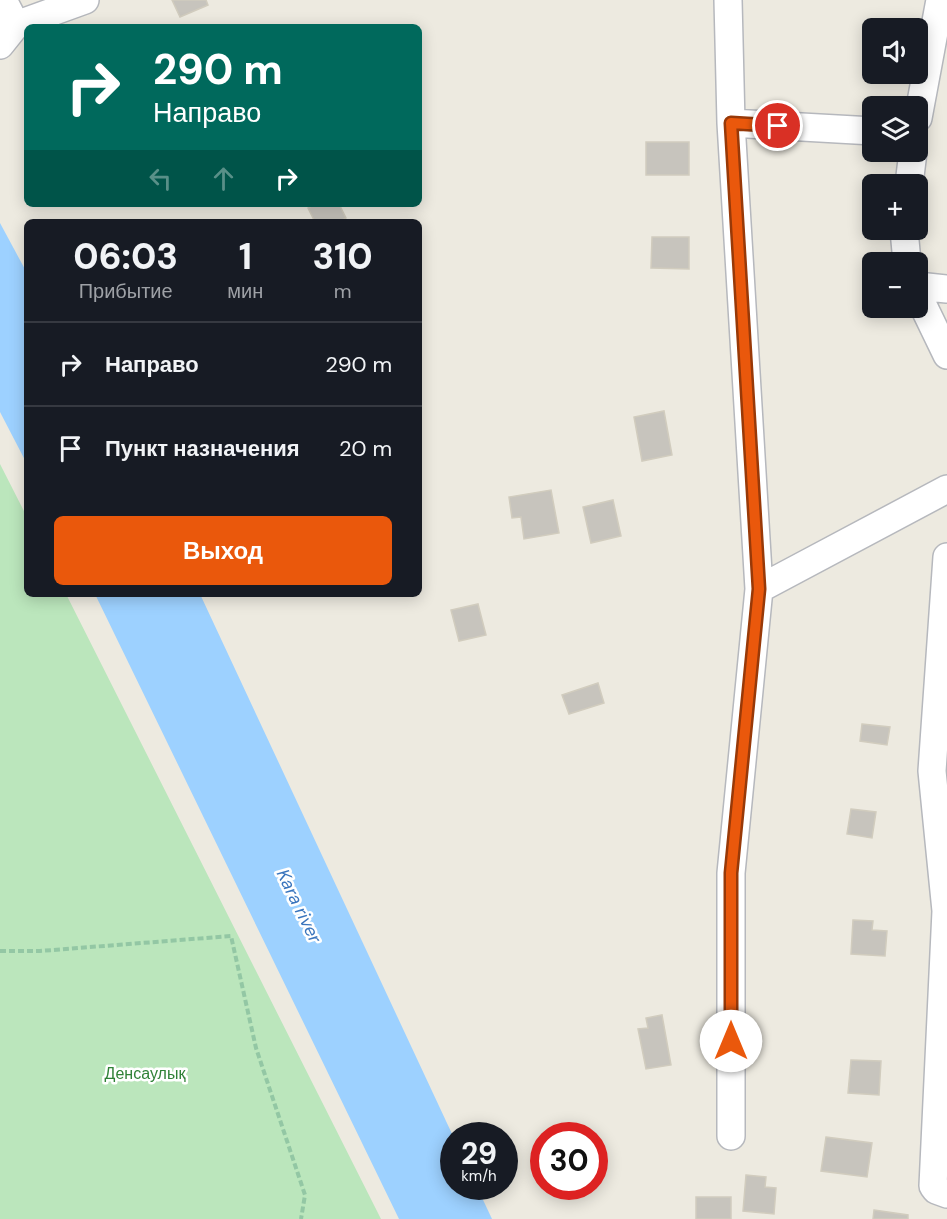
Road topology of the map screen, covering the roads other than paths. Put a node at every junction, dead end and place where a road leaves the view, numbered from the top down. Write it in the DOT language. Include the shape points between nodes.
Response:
graph roads {
  1 [pos="3,0"];
  2 [pos="85,0"];
  3 [pos="728,0"];
  4 [pos="940,0"];
  5 [pos="32,24"];
  6 [pos="24,28"];
  7 [pos="8,35"];
  8 [pos="922,96"];
  9 [pos="731,123"];
  10 [pos="862,130"];
  11 [pos="928,287"];
  12 [pos="947,289"];
  13 [pos="928,316"];
  14 [pos="947,355"];
  15 [pos="947,489"];
  16 [pos="947,558"];
  17 [pos="759,589"];
  18 [pos="731,1136"];
  19 [pos="947,1194"];
  1 -- 7 [label="street"];
  2 -- 5 [label="street"];
  3 -- 9 [label="street"];
  4 -- 8 [label="street"];
  6 -- 7 [label="street"];
  9 -- 10 [label="street"];
  9 -- 17 [label="street"];
  11 -- 12 [label="street"];
  13 -- 14 [label="street"];
  15 -- 17 [label="street"];
  16 -- 19 [label="street" via="932,771 946,911 933,1186"];
  17 -- 18 [label="street" via="731,873"];
}
